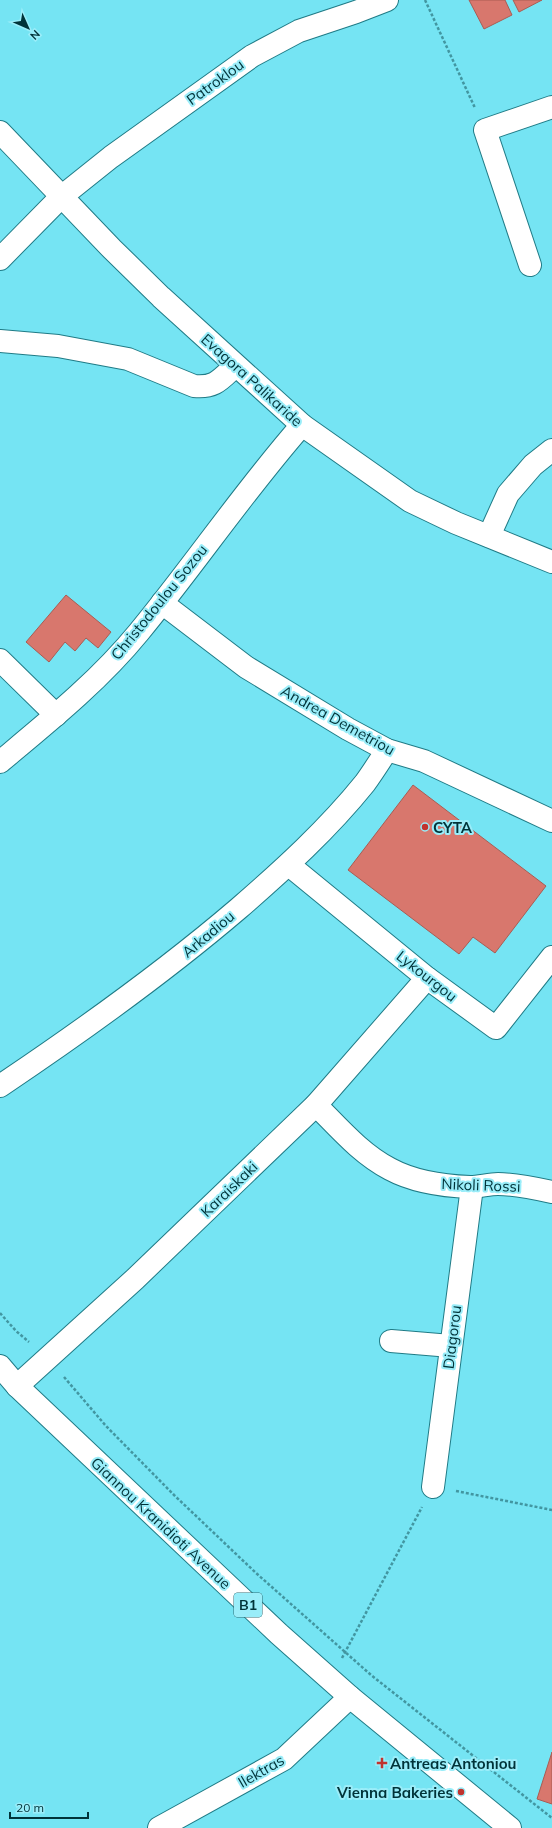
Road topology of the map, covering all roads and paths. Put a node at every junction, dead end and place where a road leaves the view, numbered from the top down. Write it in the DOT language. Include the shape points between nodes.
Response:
graph roads {
  1 [pos="387,0"];
  2 [pos="425,0"];
  3 [pos="552,107"];
  4 [pos="485,130"];
  5 [pos="0,132"];
  6 [pos="61,197"];
  7 [pos="0,259"];
  8 [pos="530,265"];
  9 [pos="0,341"];
  10 [pos="235,366"];
  11 [pos="302,425"];
  12 [pos="552,450"];
  13 [pos="490,536"];
  14 [pos="552,562"];
  15 [pos="162,602"];
  16 [pos="0,660"];
  17 [pos="56,715"];
  18 [pos="387,750"];
  19 [pos="0,762"];
  20 [pos="552,821"];
  21 [pos="289,865"];
  22 [pos="552,957"];
  23 [pos="427,978"];
  24 [pos="0,1086"];
  25 [pos="316,1105"];
  26 [pos="472,1187"];
  27 [pos="552,1192"];
  28 [pos="0,1313"];
  29 [pos="391,1342"];
  30 [pos="451,1346"];
  31 [pos="48,1357"];
  32 [pos="0,1366"];
  33 [pos="17,1386"];
  34 [pos="433,1487"];
  35 [pos="552,1510"];
  36 [pos="345,1652"];
  37 [pos="330,1680"];
  38 [pos="350,1697"];
  39 [pos="552,1818"];
  40 [pos="159,1828"];
  41 [pos="510,1828"];
  1 -- 6 [label="street, Patroklou" via="299,31 252,56 111,157"];
  2 -- 4 [label="path"];
  3 -- 4 [label="street"];
  4 -- 8 [label="street"];
  5 -- 6 [label="street, Evagora Palikaride"];
  6 -- 7 [label="street, Patroklou"];
  6 -- 10 [label="street, Evagora Palikaride" via="161,297"];
  9 -- 10 [label="street" via="58,346 115,357 143,365 194,386 206,387 216,384"];
  10 -- 11 [label="street, Evagora Palikaride"];
  11 -- 13 [label="street, Evagora Palikaride" via="410,501"];
  11 -- 15 [label="street, Christodoulou Sozou" via="246,492"];
  12 -- 13 [label="street" via="533,464 508,494"];
  13 -- 14 [label="street, Evagora Palikaride"];
  15 -- 17 [label="street, Christodoulou Sozou" via="121,652"];
  15 -- 18 [label="street, Andrea Demetriou" via="253,671 309,707"];
  16 -- 17 [label="street"];
  17 -- 19 [label="street, Christodoulou Sozou"];
  18 -- 20 [label="street, Andrea Demetriou" via="424,761"];
  18 -- 21 [label="street, Arkadiou" via="353,798"];
  21 -- 23 [label="street, Lykourgou"];
  21 -- 24 [label="street, Arkadiou" via="202,940 144,985"];
  22 -- 23 [label="street, Lykourgou" via="496,1028"];
  23 -- 25 [label="street, Karaiskaki"];
  25 -- 26 [label="street, Nikoli Rossi" via="351,1140 390,1170 428,1182"];
  25 -- 31 [label="street, Karaiskaki" via="136,1279"];
  26 -- 27 [label="street, Nikoli Rossi" via="515,1185"];
  26 -- 30 [label="street, Diagorou"];
  28 -- 31 [label="path" via="16,1331"];
  29 -- 30 [label="street"];
  30 -- 34 [label="street, Diagorou"];
  31 -- 33 [label="street, Karaiskaki"];
  31 -- 36 [label="path" via="106,1426 174,1495"];
  32 -- 33 [label="street, Giannou Kranidioti Avenue / B1"];
  33 -- 37 [label="street, Giannou Kranidioti Avenue / B1"];
  34 -- 35 [label="path"];
  34 -- 36 [label="path"];
  36 -- 37 [label="path"];
  36 -- 39 [label="path" via="415,1711"];
  37 -- 38 [label="street, Giannou Kranidioti Avenue / B1"];
  38 -- 40 [label="street, Ilektras" via="284,1759"];
  38 -- 41 [label="street, Giannou Kranidioti Avenue / B1"];
}
